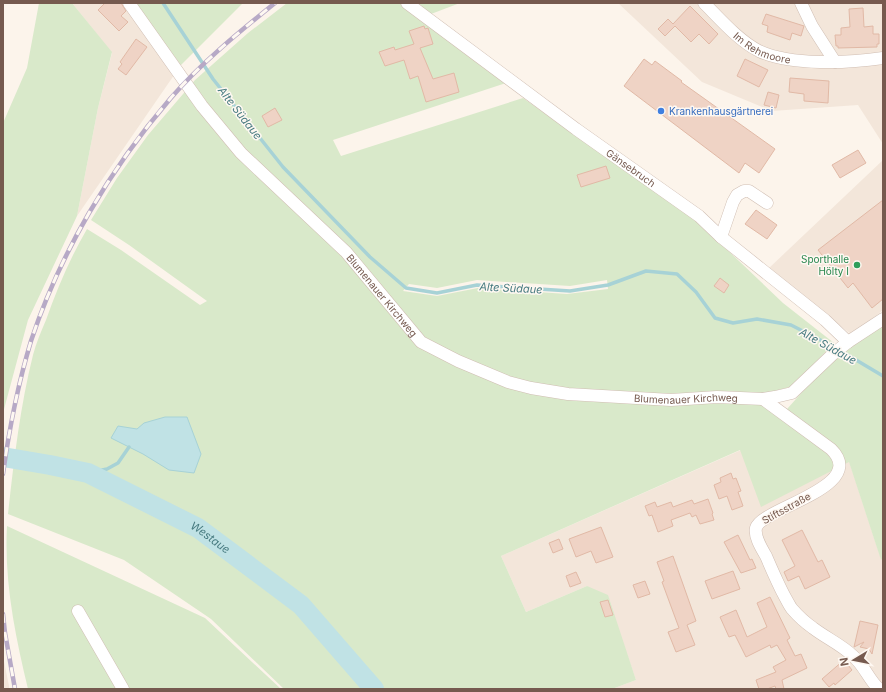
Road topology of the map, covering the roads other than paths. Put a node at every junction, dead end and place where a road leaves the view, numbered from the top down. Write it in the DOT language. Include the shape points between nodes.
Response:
graph roads {
  1 [pos="129,3"];
  2 [pos="407,3"];
  3 [pos="704,3"];
  4 [pos="801,3"];
  5 [pos="883,58"];
  6 [pos="834,62"];
  7 [pos="767,203"];
  8 [pos="721,237"];
  9 [pos="883,319"];
  10 [pos="848,342"];
  11 [pos="792,393"];
  12 [pos="763,399"];
  13 [pos="784,414"];
  14 [pos="78,611"];
  15 [pos="123,689"];
  16 [pos="879,689"];
  1 -- 12 [label="street, Blumenauer Kirchweg" via="202,106 241,153 346,252 422,342 458,361 508,382 531,388 568,394 671,400 717,396"];
  2 -- 8 [label="street, Gänsebruch" via="576,129 699,216"];
  3 -- 6 [label="street, Im Rehmoore" via="738,36 759,51 788,60"];
  4 -- 6 [label="street"];
  5 -- 6 [label="street, Im Rehmoore"];
  7 -- 8 [label="street" via="749,191 736,195"];
  8 -- 10 [label="street, Gänsebruch" via="825,320"];
  9 -- 10 [label="street"];
  10 -- 11 [label="street"];
  11 -- 12 [label="street, Blumenauer Kirchweg"];
  11 -- 13 [label="street" via="786,401"];
  12 -- 13 [label="street, Stiftsstraße"];
  13 -- 16 [label="street, Stiftsstraße" via="831,449 836,454 839,465 834,478 825,486 798,503 762,520 756,526 756,535 792,610 854,656"];
  14 -- 15 [label="street"];
}
